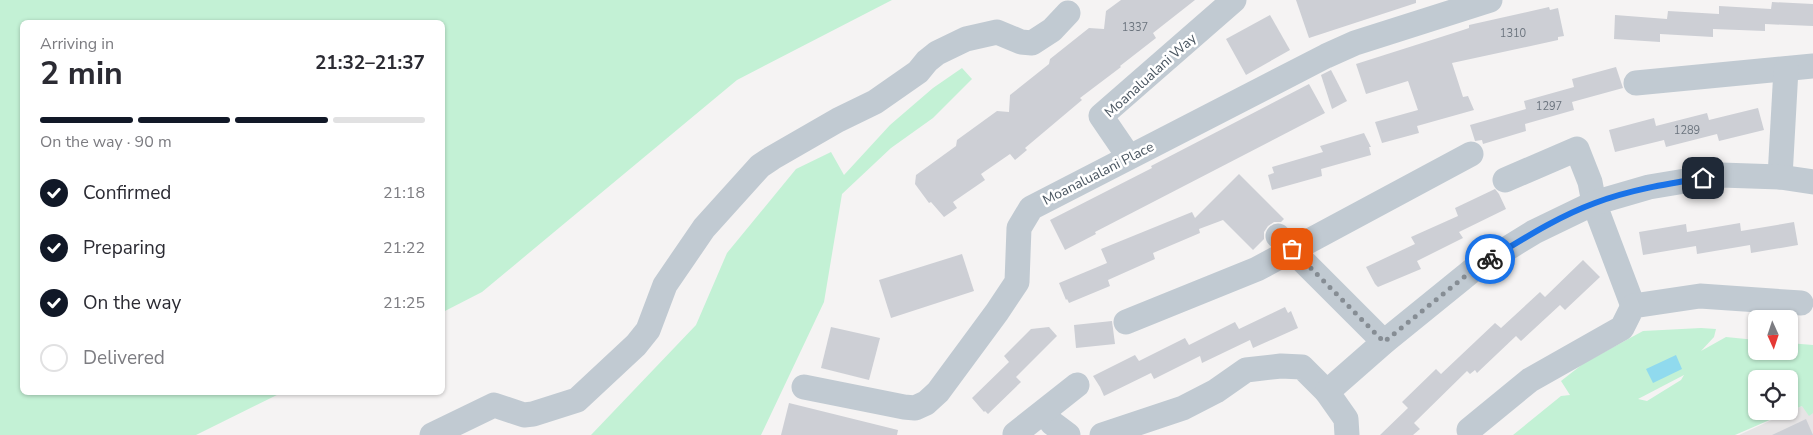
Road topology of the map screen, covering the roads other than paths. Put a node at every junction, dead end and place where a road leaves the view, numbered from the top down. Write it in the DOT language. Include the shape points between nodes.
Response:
graph roads {
  1 [pos="1234,0"];
  2 [pos="1490,0"];
  3 [pos="1068,12"];
  4 [pos="1813,66"];
  5 [pos="1786,69"];
  6 [pos="1636,83"];
  7 [pos="1471,154"];
  8 [pos="1129,158"];
  9 [pos="1780,177"];
  10 [pos="1505,180"];
  11 [pos="1813,182"];
  12 [pos="1594,203"];
  13 [pos="1285,242"];
  14 [pos="1801,303"];
  15 [pos="1633,306"];
  16 [pos="1126,322"];
  17 [pos="1384,342"];
  18 [pos="1077,385"];
  19 [pos="804,387"];
  20 [pos="1327,392"];
  21 [pos="1044,412"];
  22 [pos="1469,430"];
  23 [pos="1015,434"];
  24 [pos="432,435"];
  25 [pos="1068,435"];
  26 [pos="1102,435"];
  27 [pos="1348,435"];
  1 -- 8 [label="street, Moanalualani Way" via="1101,116"];
  2 -- 8 [label="street, Moanalualani Place" via="1364,40 1326,56"];
  3 -- 24 [label="street" via="1052,30 1032,43 996,32 966,39 927,61 918,72 875,102 760,166 704,228 665,284 648,330 576,400 524,415 494,405"];
  4 -- 5 [label="street"];
  5 -- 6 [label="street"];
  5 -- 9 [label="street"];
  7 -- 13 [label="street"];
  8 -- 19 [label="street, Moanalualani Place" via="1032,208 1019,228 1017,282 938,392 926,403 915,408 904,407"];
  9 -- 11 [label="street"];
  9 -- 12 [label="street" via="1721,176 1649,187"];
  10 -- 12 [label="street" via="1577,149"];
  12 -- 15 [label="street"];
  12 -- 17 [label="street" via="1534,232 1474,269"];
  13 -- 16 [label="street" via="1257,269"];
  13 -- 17 [label="street"];
  14 -- 15 [label="street" via="1700,296"];
  15 -- 22 [label="street" via="1622,328 1530,380"];
  17 -- 20 [label="street"];
  18 -- 21 [label="street"];
  20 -- 26 [label="street" via="1302,367 1246,370 1183,408"];
  20 -- 27 [label="street" via="1346,419"];
  21 -- 23 [label="street"];
  21 -- 25 [label="street"];
}
